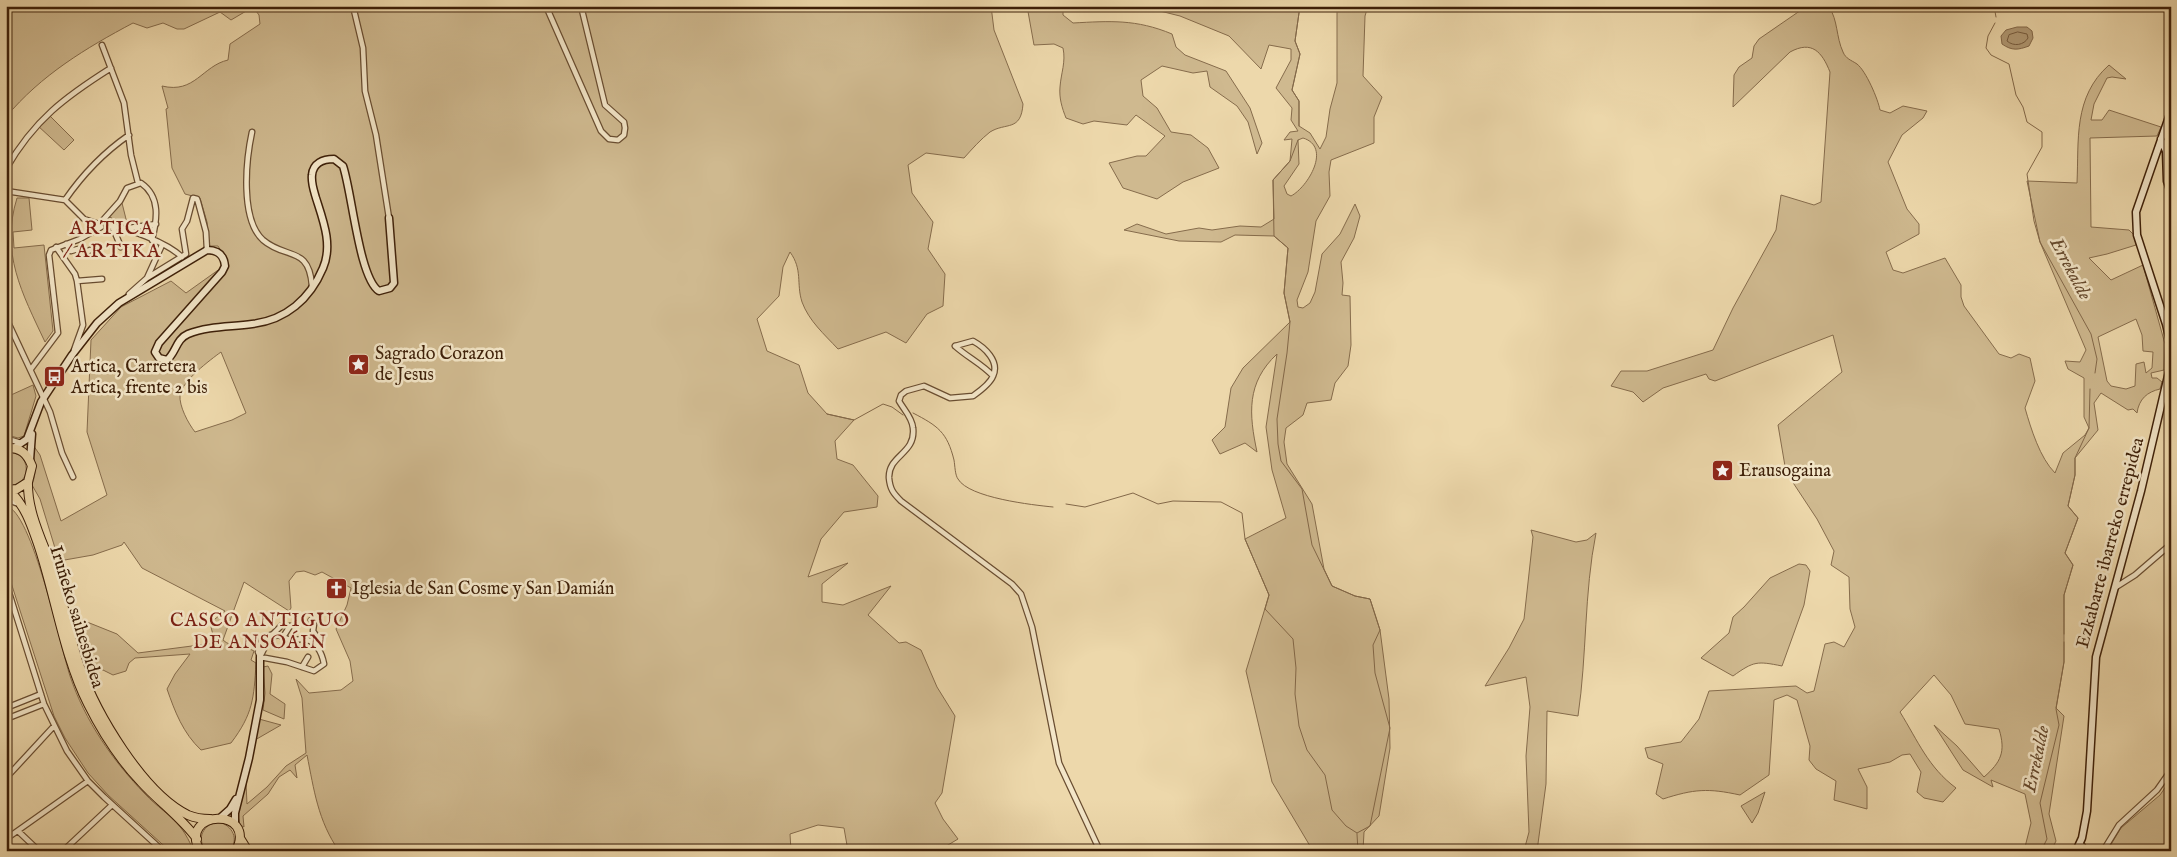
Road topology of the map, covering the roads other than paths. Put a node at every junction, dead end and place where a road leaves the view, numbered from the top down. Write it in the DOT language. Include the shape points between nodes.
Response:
graph roads {
  1 [pos="353,6"];
  2 [pos="546,6"];
  3 [pos="581,6"];
  4 [pos="102,46"];
  5 [pos="111,68"];
  6 [pos="2171,110"];
  7 [pos="252,132"];
  8 [pos="129,135"];
  9 [pos="2161,139"];
  10 [pos="6,169"];
  11 [pos="138,183"];
  12 [pos="6,191"];
  13 [pos="2171,193"];
  14 [pos="65,200"];
  15 [pos="389,218"];
  16 [pos="102,224"];
  17 [pos="156,224"];
  18 [pos="112,226"];
  19 [pos="128,228"];
  20 [pos="152,240"];
  21 [pos="66,244"];
  22 [pos="162,245"];
  23 [pos="56,247"];
  24 [pos="121,247"];
  25 [pos="90,250"];
  26 [pos="207,250"];
  27 [pos="182,257"];
  28 [pos="147,278"];
  29 [pos="102,279"];
  30 [pos="77,281"];
  31 [pos="312,286"];
  32 [pos="122,301"];
  33 [pos="6,318"];
  34 [pos="2171,346"];
  35 [pos="72,355"];
  36 [pos="2171,363"];
  37 [pos="31,369"];
  38 [pos="993,376"];
  39 [pos="44,398"];
  40 [pos="34,419"];
  41 [pos="6,436"];
  42 [pos="22,443"];
  43 [pos="10,446"];
  44 [pos="30,460"];
  45 [pos="72,477"];
  46 [pos="28,482"];
  47 [pos="8,490"];
  48 [pos="6,499"];
  49 [pos="33,531"];
  50 [pos="2171,544"];
  51 [pos="6,583"];
  52 [pos="2116,586"];
  53 [pos="311,620"];
  54 [pos="281,626"];
  55 [pos="290,626"];
  56 [pos="273,634"];
  57 [pos="283,637"];
  58 [pos="317,647"];
  59 [pos="260,657"];
  60 [pos="308,657"];
  61 [pos="302,667"];
  62 [pos="41,694"];
  63 [pos="44,704"];
  64 [pos="6,708"];
  65 [pos="6,719"];
  66 [pos="54,726"];
  67 [pos="2171,770"];
  68 [pos="6,778"];
  69 [pos="88,781"];
  70 [pos="242,787"];
  71 [pos="112,805"];
  72 [pos="220,818"];
  73 [pos="210,819"];
  74 [pos="235,825"];
  75 [pos="18,831"];
  76 [pos="240,838"];
  77 [pos="6,839"];
  78 [pos="197,839"];
  79 [pos="2080,844"];
  80 [pos="1099,849"];
  81 [pos="39,851"];
  82 [pos="64,851"];
  83 [pos="163,851"];
  84 [pos="200,851"];
  85 [pos="236,851"];
  86 [pos="248,851"];
  87 [pos="2076,851"];
  88 [pos="2084,851"];
  89 [pos="2103,851"];
  1 -- 15 [label="street" via="363,48 364,91 376,135"];
  2 -- 3 [label="street" via="601,131 609,139 618,140 624,135 624,122 605,106"];
  4 -- 5 [label="street"];
  5 -- 8 [label="street" via="124,103"];
  5 -- 10 [label="street" via="76,89 52,109"];
  6 -- 9 [label="street"];
  7 -- 31 [label="street" via="248,212 263,240 297,256 307,265"];
  8 -- 11 [label="street"];
  8 -- 14 [label="street" via="109,148 91,166"];
  9 -- 13 [label="street" via="2166,151 2167,181"];
  9 -- 34 [label="street" via="2136,212 2136,224"];
  11 -- 16 [label="street" via="127,188"];
  11 -- 17 [label="street" via="145,186 156,207"];
  12 -- 14 [label="street"];
  14 -- 16 [label="street" via="84,219"];
  15 -- 31 [label="street" via="394,283 390,288 378,291 372,287 366,267 343,166 334,159 320,162 312,175 328,252"];
  16 -- 18 [label="street"];
  16 -- 21 [label="street"];
  17 -- 19 [label="street"];
  17 -- 20 [label="street"];
  18 -- 19 [label="street"];
  18 -- 24 [label="street"];
  19 -- 20 [label="street"];
  20 -- 22 [label="street"];
  21 -- 23 [label="street"];
  21 -- 25 [label="street" via="71,251 78,249 82,254"];
  22 -- 27 [label="street"];
  22 -- 28 [label="street"];
  23 -- 30 [label="street"];
  23 -- 37 [label="street" via="49,255 58,332"];
  26 -- 27 [label="street" via="206,232 194,198 182,229 186,254"];
  26 -- 31 [label="street" via="218,252 225,266 159,343 155,352 159,358 166,360 172,357 181,338 191,333 273,320 299,304"];
  26 -- 32 [label="street"];
  27 -- 28 [label="street"];
  28 -- 32 [label="street"];
  29 -- 30 [label="street"];
  30 -- 35 [label="street" via="83,325"];
  32 -- 35 [label="street" via="97,323"];
  33 -- 37 [label="street"];
  35 -- 39 [label="street"];
  36 -- 52 [label="street, Ezkabarte ibarreko errepidea"];
  37 -- 39 [label="street"];
  38 -- 38 [label="street" via="995,368 988,350 982,345 973,341 955,346"];
  38 -- 80 [label="street" via="973,396 950,398 924,386 901,395 899,401 911,418 913,434 906,451 889,468 892,492 1021,594 1032,627 1059,763"];
  39 -- 40 [label="street"];
  39 -- 45 [label="street"];
  40 -- 42 [label="street" via="27,439"];
  40 -- 44 [label="street"];
  41 -- 42 [label="street"];
  42 -- 43 [label="street"];
  43 -- 44 [label="highway" via="24,452"];
  44 -- 46 [label="highway, Iruñeko saihesbidea" via="32,471"];
  46 -- 47 [label="highway"];
  46 -- 73 [label="highway, Iruñeko saihesbidea" via="29,504 57,580 80,668 98,709 127,755 156,789 189,815"];
  47 -- 49 [label="highway, Iruñeko saihesbidea" via="19,499"];
  48 -- 49 [label="street" via="19,506"];
  49 -- 78 [label="highway, Iruñeko saihesbidea" via="72,662 103,733 140,781"];
  50 -- 52 [label="street" via="2135,575"];
  51 -- 62 [label="street"];
  52 -- 79 [label="street, Ezkabarte ibarreko errepidea" via="2096,657 2087,811"];
  53 -- 58 [label="street" via="318,637"];
  54 -- 56 [label="street"];
  55 -- 57 [label="street"];
  56 -- 57 [label="street"];
  56 -- 59 [label="street"];
  57 -- 58 [label="street" via="295,641 304,639"];
  58 -- 61 [label="street" via="324,664 314,671"];
  59 -- 61 [label="street"];
  59 -- 70 [label="street" via="260,700"];
  60 -- 61 [label="street"];
  62 -- 63 [label="street"];
  62 -- 64 [label="street"];
  63 -- 65 [label="street"];
  63 -- 66 [label="street"];
  66 -- 68 [label="street"];
  66 -- 69 [label="street"];
  67 -- 89 [label="street" via="2157,790 2119,825"];
  69 -- 71 [label="street"];
  69 -- 75 [label="street"];
  70 -- 72 [label="street" via="235,803"];
  70 -- 74 [label="street"];
  71 -- 82 [label="street"];
  71 -- 83 [label="street"];
  72 -- 73 [label="highway, Iruñeko saihesbidea"];
  72 -- 74 [label="highway"];
  73 -- 78 [label="highway" via="200,827"];
  74 -- 76 [label="highway"];
  75 -- 77 [label="street"];
  75 -- 81 [label="street"];
  76 -- 85 [label="highway"];
  76 -- 86 [label="highway"];
  78 -- 84 [label="highway"];
  79 -- 87 [label="street, Ezkabarte ibarreko errepidea"];
  79 -- 88 [label="street"];
}
